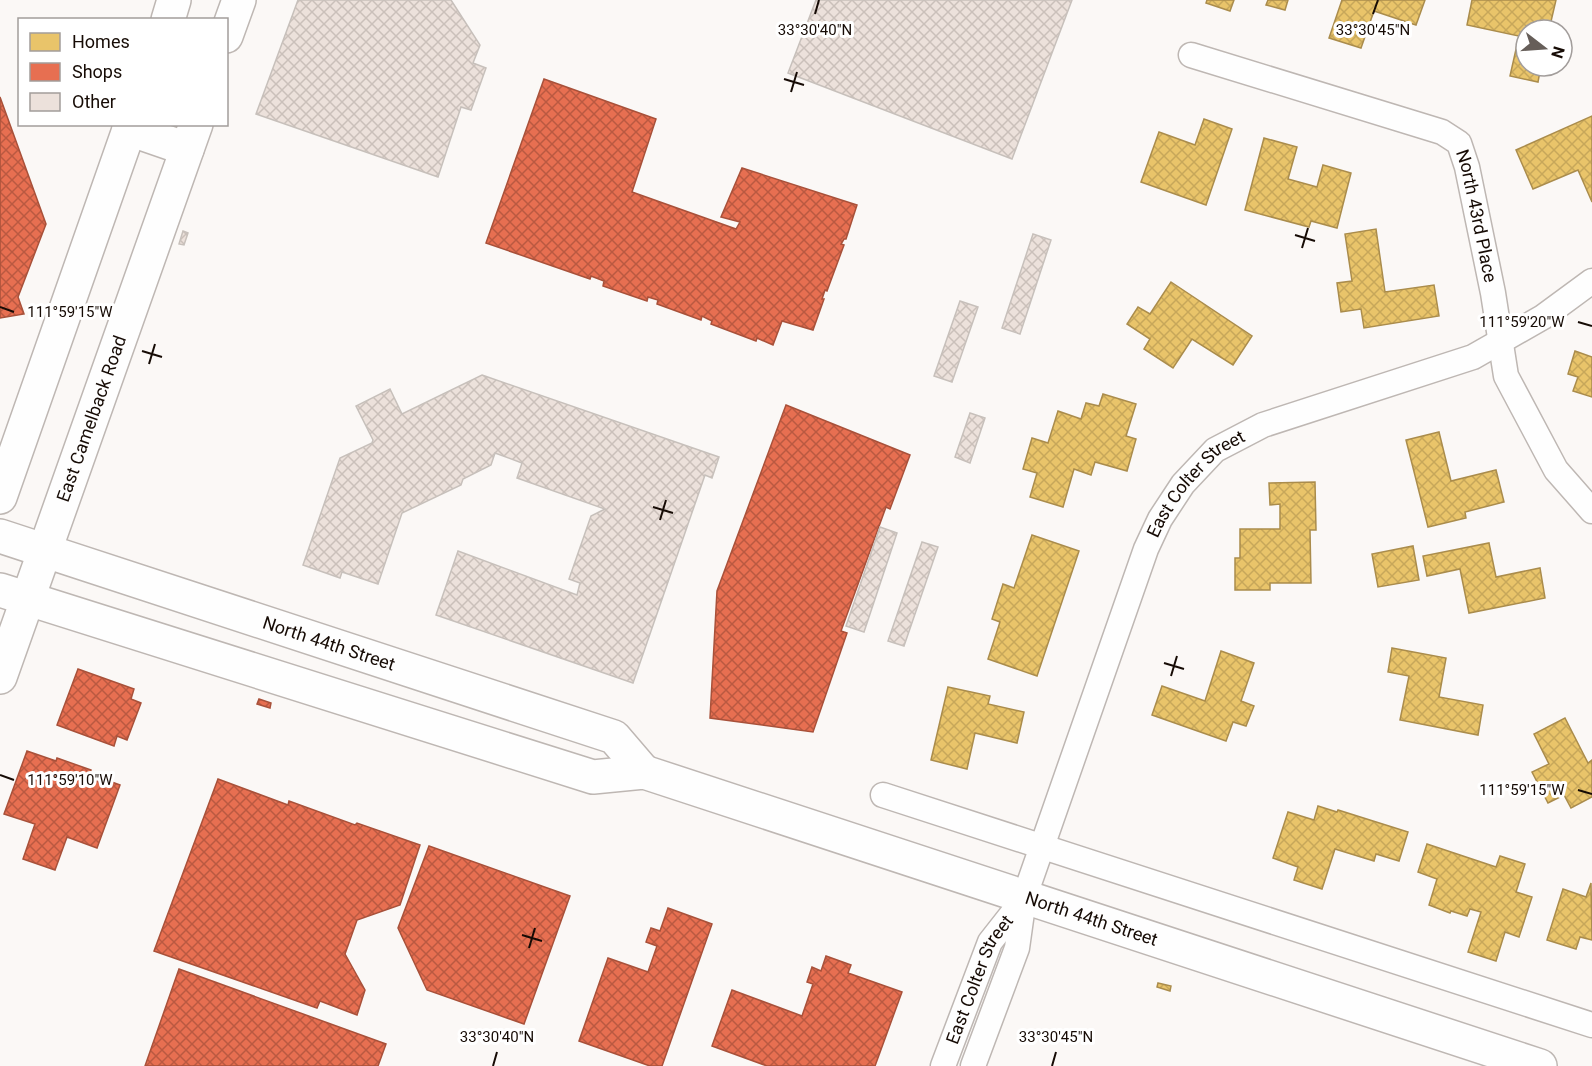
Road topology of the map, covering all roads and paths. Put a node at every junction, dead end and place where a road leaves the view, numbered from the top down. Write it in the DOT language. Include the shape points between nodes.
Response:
graph roads {
  1 [pos="174,0"];
  2 [pos="239,0"];
  3 [pos="169,18"];
  4 [pos="228,30"];
  5 [pos="1191,55"];
  6 [pos="130,127"];
  7 [pos="191,137"];
  8 [pos="1592,281"];
  9 [pos="1501,340"];
  10 [pos="0,497"];
  11 [pos="1592,511"];
  12 [pos="0,536"];
  13 [pos="46,551"];
  14 [pos="14,595"];
  15 [pos="0,677"];
  16 [pos="644,772"];
  17 [pos="883,795"];
  18 [pos="1042,846"];
  19 [pos="1024,898"];
  20 [pos="1592,1025"];
  21 [pos="943,1066"];
  22 [pos="973,1066"];
  23 [pos="1540,1066"];
  1 -- 3 [label="main road"];
  2 -- 4 [label="main road"];
  5 -- 9 [label="street, North 43rd Place" via="1442,132 1459,143"];
  6 -- 7 [label="main road"];
  6 -- 10 [label="main road"];
  7 -- 13 [label="main road, East Camelback Road"];
  8 -- 9 [label="street, East Colter Street" via="1543,317"];
  9 -- 11 [label="street, North 43rd Place" via="1506,376 1556,470"];
  9 -- 18 [label="street, East Colter Street" via="1473,357 1263,425 1215,450 1183,484 1146,549"];
  12 -- 13 [label="main road, North 44th Street"];
  13 -- 14 [label="main road, East Camelback Road"];
  13 -- 16 [label="main road, North 44th Street" via="614,737"];
  14 -- 15 [label="main road, East Camelback Road"];
  14 -- 16 [label="main road, North 44th Street" via="592,777"];
  16 -- 19 [label="main road, North 44th Street"];
  17 -- 18 [label="street"];
  18 -- 19 [label="street, East Colter Street"];
  18 -- 20 [label="street"];
  19 -- 21 [label="street, East Colter Street" via="990,942"];
  19 -- 22 [label="street, East Colter Street" via="1013,962"];
  19 -- 23 [label="main road, North 44th Street"];
}
